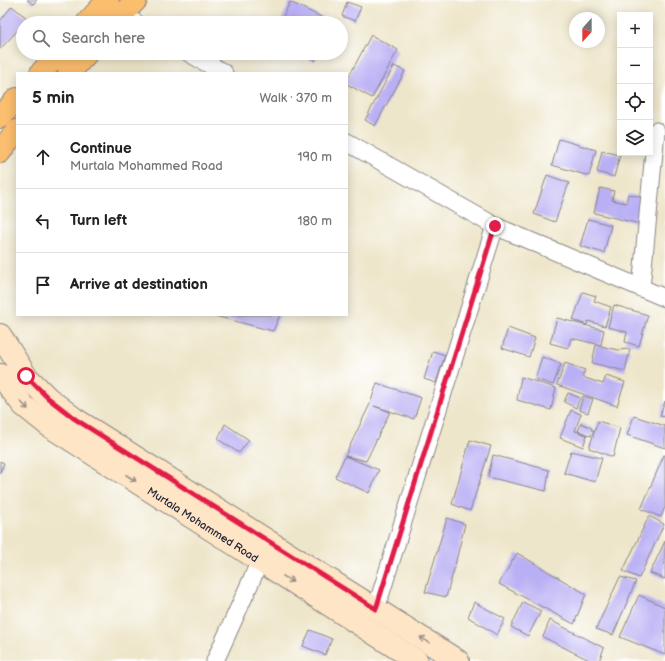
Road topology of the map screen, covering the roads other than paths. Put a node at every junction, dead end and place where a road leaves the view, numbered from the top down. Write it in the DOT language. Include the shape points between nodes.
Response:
graph roads {
  1 [pos="118,9"];
  2 [pos="102,16"];
  3 [pos="53,60"];
  4 [pos="81,60"];
  5 [pos="201,60"];
  6 [pos="42,72"];
  7 [pos="70,72"];
  8 [pos="222,72"];
  9 [pos="16,100"];
  10 [pos="0,117"];
  11 [pos="656,131"];
  12 [pos="16,132"];
  13 [pos="348,143"];
  14 [pos="0,152"];
  15 [pos="495,226"];
  16 [pos="642,288"];
  17 [pos="665,298"];
  18 [pos="0,335"];
  19 [pos="0,374"];
  20 [pos="260,561"];
  21 [pos="376,609"];
  22 [pos="215,661"];
  23 [pos="417,661"];
  24 [pos="458,661"];
  1 -- 2 [label="main road"];
  3 -- 6 [label="main road"];
  4 -- 7 [label="main road"];
  5 -- 8 [label="street"];
  9 -- 10 [label="main road"];
  11 -- 16 [label="street"];
  12 -- 14 [label="main road"];
  13 -- 15 [label="street"];
  15 -- 16 [label="street"];
  15 -- 21 [label="street"];
  16 -- 17 [label="street"];
  18 -- 21 [label="main road, Murtala Mohammed Road" via="26,376 48,398 75,419"];
  19 -- 20 [label="main road, Murtala Mohammed Road, one-way" via="23,405 49,426"];
  20 -- 22 [label="street"];
  20 -- 23 [label="main road, Murtala Mohammed Road, one-way"];
  24 -- 21 [label="main road, Murtala Mohammed Road, one-way"];
}
